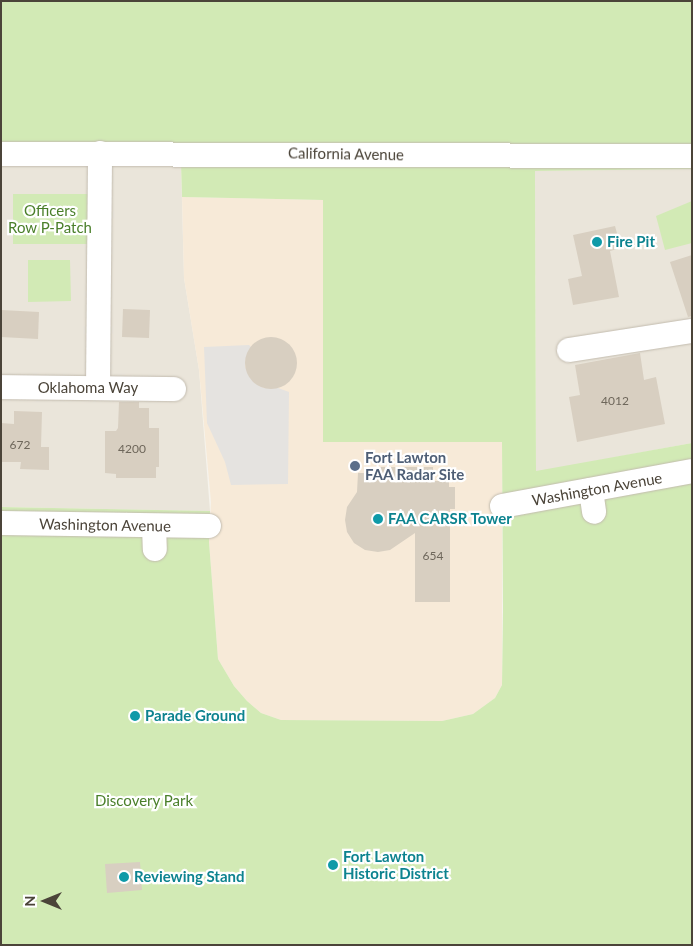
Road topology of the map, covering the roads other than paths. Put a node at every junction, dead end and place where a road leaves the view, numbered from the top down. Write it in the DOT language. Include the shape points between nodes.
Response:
graph roads {
  1 [pos="100,153"];
  2 [pos="1,154"];
  3 [pos="692,156"];
  4 [pos="692,330"];
  5 [pos="569,350"];
  6 [pos="1,387"];
  7 [pos="98,387"];
  8 [pos="174,389"];
  9 [pos="692,470"];
  10 [pos="502,506"];
  11 [pos="1,523"];
  12 [pos="208,526"];
  1 -- 2 [label="street, California Avenue"];
  1 -- 3 [label="street, California Avenue"];
  1 -- 7 [label="street"];
  4 -- 5 [label="street"];
  6 -- 7 [label="street, Oklahoma Way"];
  7 -- 8 [label="street, Oklahoma Way"];
  9 -- 10 [label="street, Washington Avenue" via="593,501"];
  11 -- 12 [label="street, Washington Avenue" via="155,537"];
}
